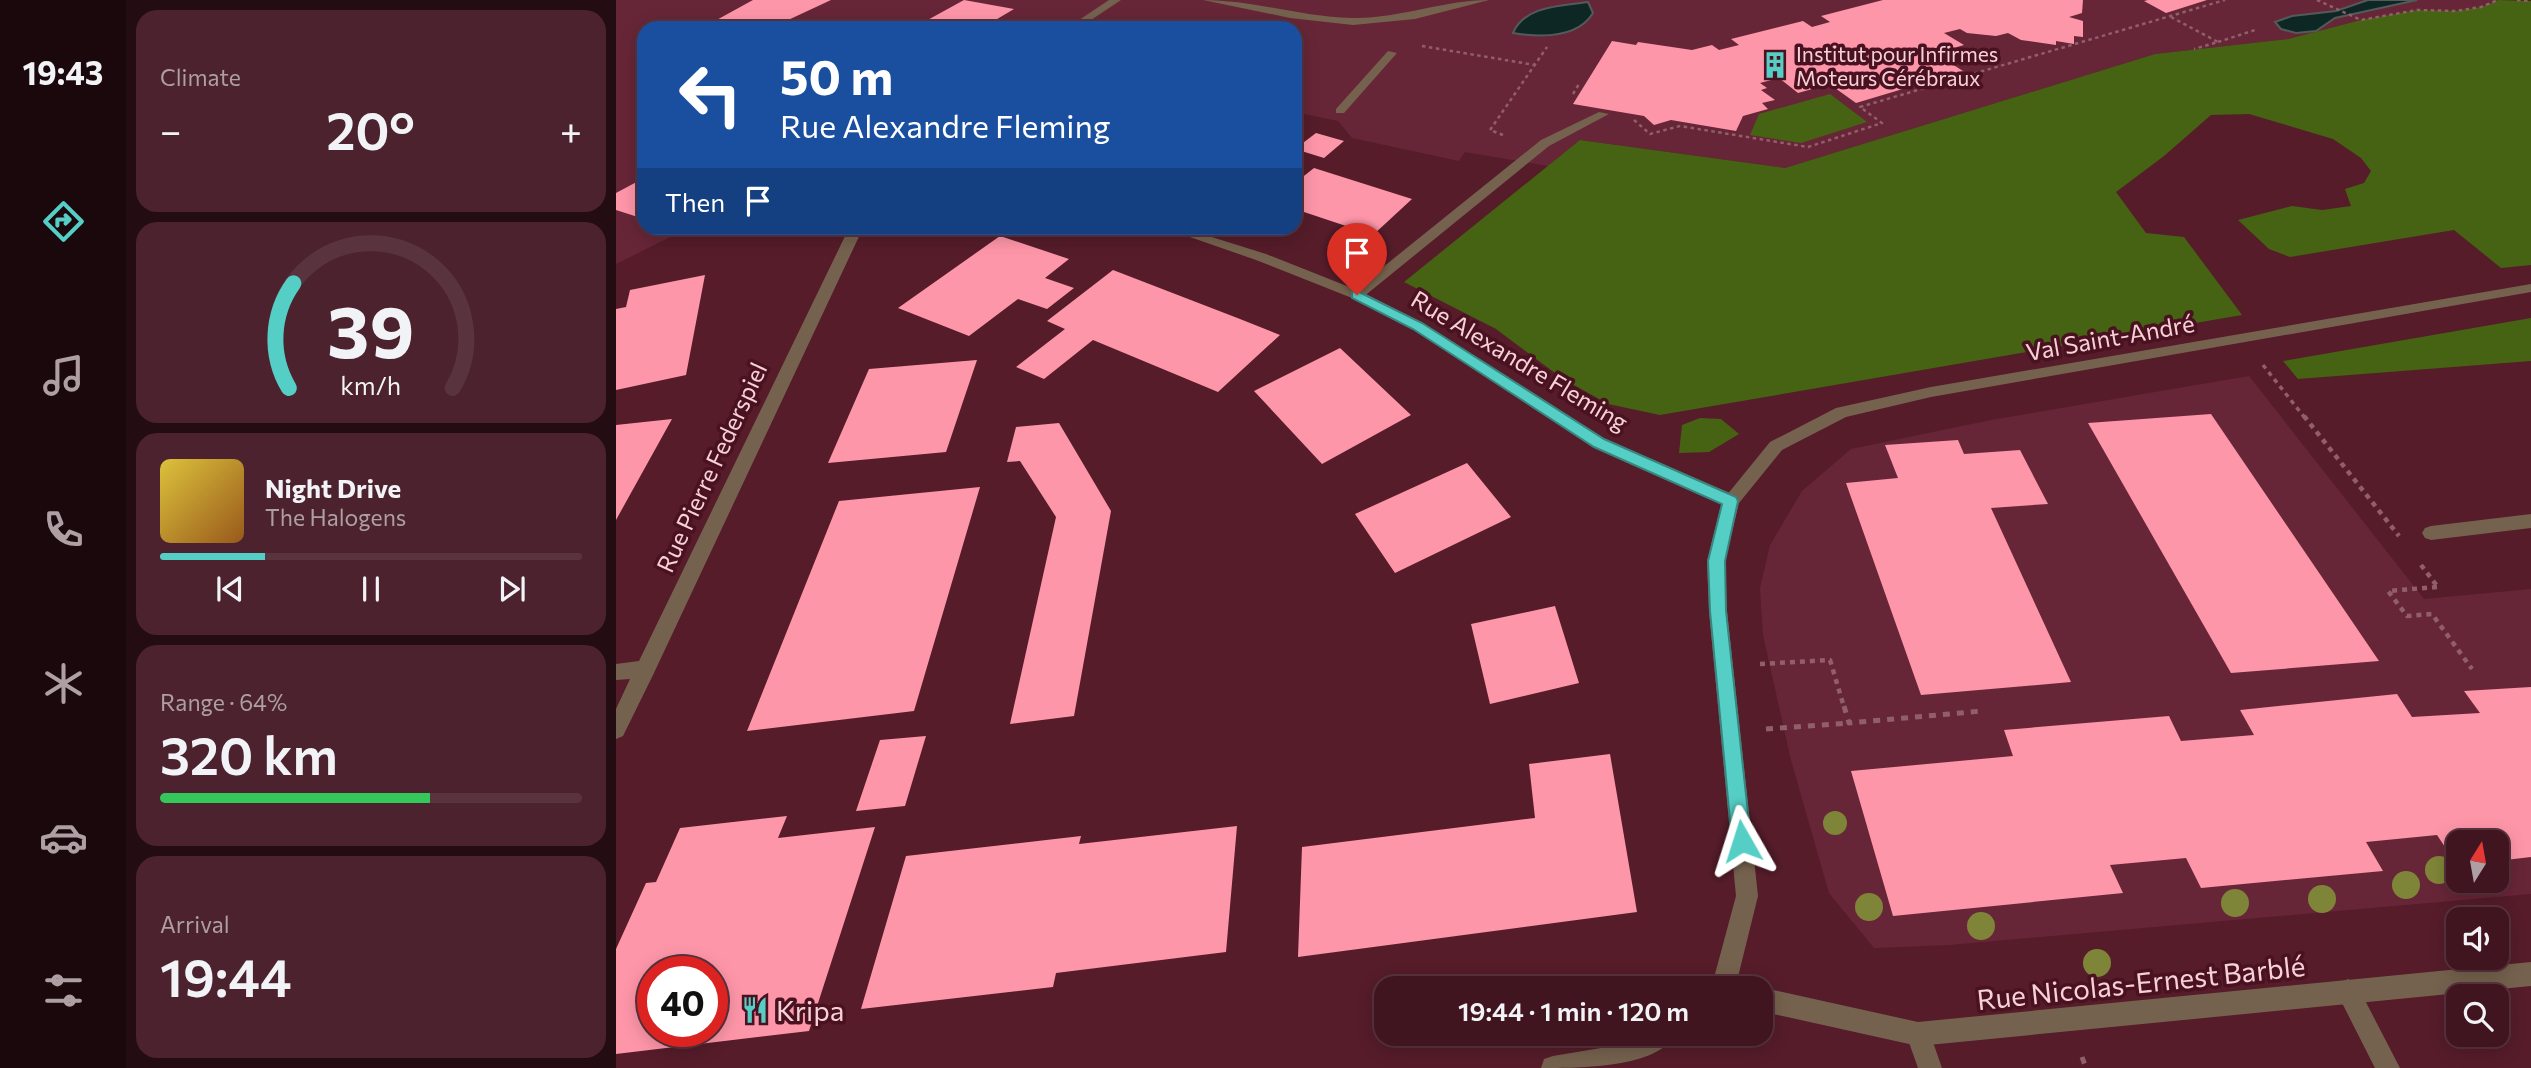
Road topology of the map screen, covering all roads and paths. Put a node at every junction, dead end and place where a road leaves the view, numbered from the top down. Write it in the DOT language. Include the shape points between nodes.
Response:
graph roads {
  1 [pos="1116,0"];
  2 [pos="1208,0"];
  3 [pos="1484,0"];
  4 [pos="2225,0"];
  5 [pos="2317,0"];
  6 [pos="2498,0"];
  7 [pos="2517,0"];
  8 [pos="1300,1"];
  9 [pos="2531,1"];
  10 [pos="1232,2"];
  11 [pos="1280,11"];
  12 [pos="2170,17"];
  13 [pos="1083,21"];
  14 [pos="2255,30"];
  15 [pos="2218,42"];
  16 [pos="1547,47"];
  17 [pos="2194,49"];
  18 [pos="1392,53"];
  19 [pos="1579,84"];
  20 [pos="1340,111"];
  21 [pos="1603,114"];
  22 [pos="1502,135"];
  23 [pos="854,235"];
  24 [pos="1193,235"];
  25 [pos="2531,288"];
  26 [pos="1357,295"];
  27 [pos="2241,337"];
  28 [pos="1731,501"];
  29 [pos="2531,521"];
  30 [pos="2431,533"];
  31 [pos="2400,536"];
  32 [pos="2437,587"];
  33 [pos="1723,666"];
  34 [pos="646,669"];
  35 [pos="2472,669"];
  36 [pos="616,672"];
  37 [pos="1982,711"];
  38 [pos="1849,723"];
  39 [pos="616,730"];
  40 [pos="1730,732"];
  41 [pos="2531,974"];
  42 [pos="1726,976"];
  43 [pos="2348,991"];
  44 [pos="1773,1002"];
  45 [pos="1918,1034"];
  46 [pos="1648,1046"];
  47 [pos="1553,1068"];
  48 [pos="1930,1068"];
  49 [pos="2388,1068"];
  1 -- 13 [label="street"];
  2 -- 10 [label="street"];
  3 -- 11 [label="street" via="1372,22"];
  4 -- 12 [label="path"];
  5 -- 6 [label="path" via="2361,20 2417,10 2456,11"];
  7 -- 9 [label="path"];
  8 -- 11 [label="street"];
  10 -- 11 [label="street"];
  12 -- 15 [label="path"];
  12 -- 21 [label="path" via="1860,107 1882,123 1808,147 1680,126 1650,134 1632,118"];
  14 -- 15 [label="path"];
  15 -- 17 [label="path"];
  16 -- 22 [label="path" via="1490,130"];
  18 -- 20 [label="street"];
  19 -- 21 [label="path" via="1563,108"];
  21 -- 26 [label="street" via="1545,143"];
  23 -- 34 [label="street, Rue Pierre Federspiel" via="808,322"];
  24 -- 26 [label="street, Rue Alexandre Fleming"];
  25 -- 27 [label="street, Val Saint-André"];
  26 -- 28 [label="street, Rue Alexandre Fleming" via="1418,326 1599,443"];
  27 -- 28 [label="street, Val Saint-André" via="1842,412 1776,446"];
  27 -- 31 [label="path"];
  28 -- 33 [label="street" via="1716,561"];
  29 -- 30 [label="street"];
  32 -- 35 [label="path" via="2388,592 2407,616 2432,614"];
  33 -- 38 [label="path" via="1830,660"];
  33 -- 40 [label="street"];
  34 -- 36 [label="street"];
  34 -- 39 [label="street, Rue Pierre Federspiel"];
  37 -- 38 [label="path"];
  38 -- 40 [label="path"];
  40 -- 42 [label="street" via="1747,896"];
  41 -- 43 [label="street, Rue Nicolas-Ernest Barblé"];
  43 -- 45 [label="street, Rue Nicolas-Ernest Barblé"];
  43 -- 49 [label="street"];
  44 -- 45 [label="street, Rue Nicolas-Ernest Barblé"];
  45 -- 48 [label="street"];
  46 -- 47 [label="street" via="1636,1055"];
}
